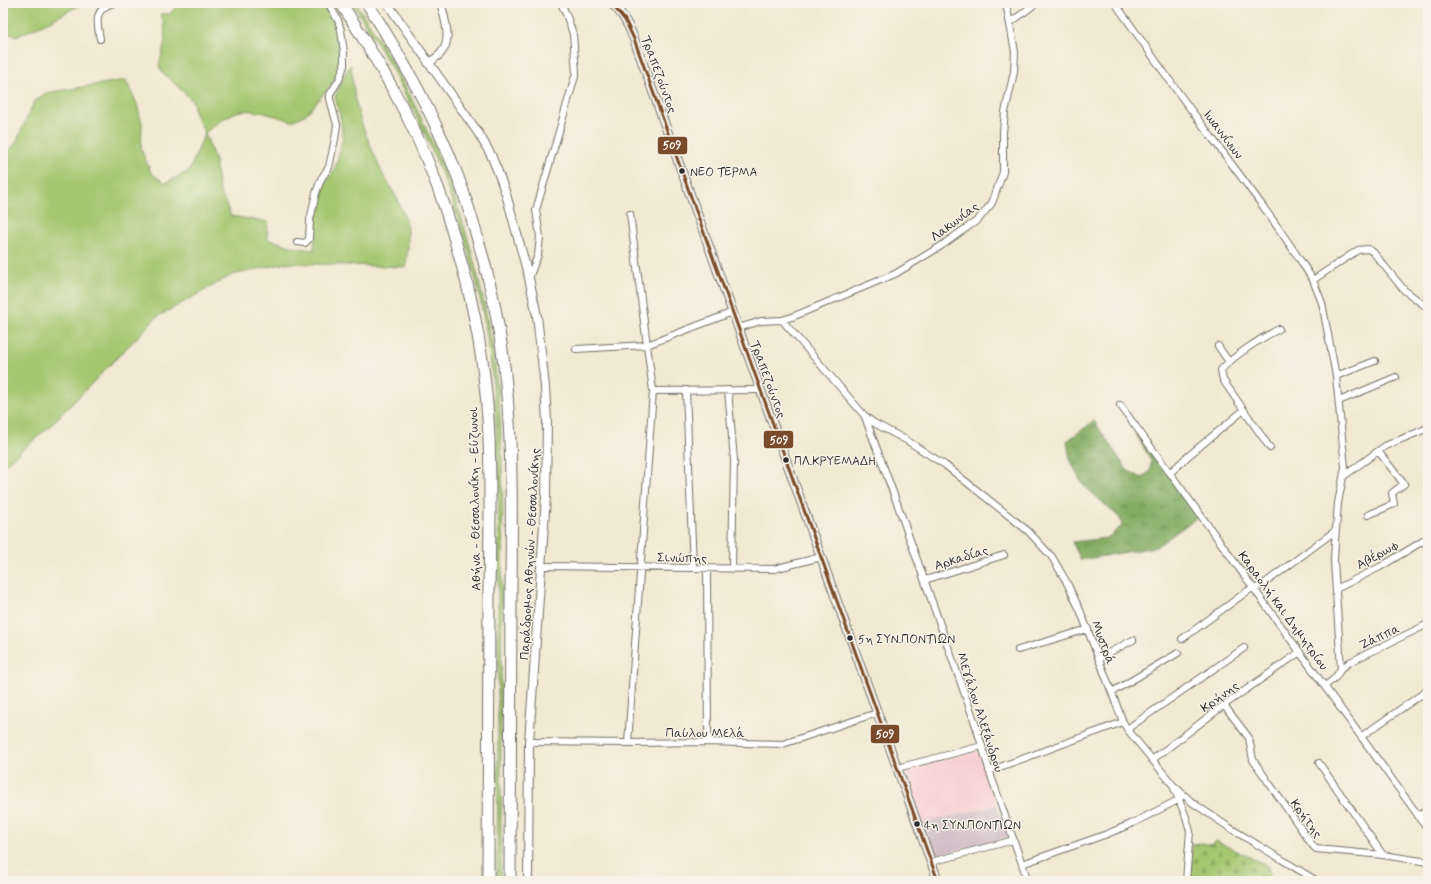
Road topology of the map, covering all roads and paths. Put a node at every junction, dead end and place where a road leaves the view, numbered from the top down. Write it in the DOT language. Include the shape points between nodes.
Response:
graph roads {
  1 [pos="113,3"];
  2 [pos="328,3"];
  3 [pos="341,3"];
  4 [pos="367,3"];
  5 [pos="387,3"];
  6 [pos="442,3"];
  7 [pos="561,3"];
  8 [pos="611,3"];
  9 [pos="1006,3"];
  10 [pos="1036,3"];
  11 [pos="1116,3"];
  12 [pos="1010,23"];
  13 [pos="100,39"];
  14 [pos="428,64"];
  15 [pos="630,214"];
  16 [pos="297,242"];
  17 [pos="529,278"];
  18 [pos="1313,280"];
  19 [pos="1428,308"];
  20 [pos="733,312"];
  21 [pos="782,320"];
  22 [pos="738,328"];
  23 [pos="1279,329"];
  24 [pos="647,345"];
  25 [pos="1218,346"];
  26 [pos="576,349"];
  27 [pos="1375,361"];
  28 [pos="1229,362"];
  29 [pos="1336,376"];
  30 [pos="1396,377"];
  31 [pos="686,390"];
  32 [pos="728,390"];
  33 [pos="760,390"];
  34 [pos="653,391"];
  35 [pos="1339,401"];
  36 [pos="1120,405"];
  37 [pos="1244,410"];
  38 [pos="864,415"];
  39 [pos="1428,428"];
  40 [pos="1270,448"];
  41 [pos="1378,451"];
  42 [pos="1170,473"];
  43 [pos="1344,476"];
  44 [pos="1368,515"];
  45 [pos="1335,531"];
  46 [pos="1428,538"];
  47 [pos="1004,555"];
  48 [pos="821,557"];
  49 [pos="542,566"];
  50 [pos="640,567"];
  51 [pos="693,568"];
  52 [pos="707,568"];
  53 [pos="732,568"];
  54 [pos="925,580"];
  55 [pos="1254,589"];
  56 [pos="1336,589"];
  57 [pos="1428,624"];
  58 [pos="1088,629"];
  59 [pos="1182,639"];
  60 [pos="1133,640"];
  61 [pos="1244,648"];
  62 [pos="1018,650"];
  63 [pos="1300,652"];
  64 [pos="1178,653"];
  65 [pos="1099,658"];
  66 [pos="1341,669"];
  67 [pos="1325,686"];
  68 [pos="1428,690"];
  69 [pos="1112,692"];
  70 [pos="1224,705"];
  71 [pos="877,713"];
  72 [pos="1123,722"];
  73 [pos="1127,729"];
  74 [pos="1362,736"];
  75 [pos="529,742"];
  76 [pos="708,742"];
  77 [pos="628,743"];
  78 [pos="982,746"];
  79 [pos="1152,760"];
  80 [pos="1319,764"];
  81 [pos="897,768"];
  82 [pos="989,771"];
  83 [pos="1173,785"];
  84 [pos="1180,799"];
  85 [pos="1428,810"];
  86 [pos="1418,816"];
  87 [pos="1428,829"];
  88 [pos="1014,840"];
  89 [pos="1383,855"];
  90 [pos="931,862"];
  91 [pos="1428,862"];
  92 [pos="1022,864"];
  93 [pos="488,881"];
  94 [pos="510,881"];
  95 [pos="528,881"];
  96 [pos="938,881"];
  97 [pos="1028,881"];
  98 [pos="1186,881"];
  99 [pos="1317,881"];
  1 -- 13 [label="street" via="106,5 97,17"];
  2 -- 16 [label="street" via="338,20 344,53 344,66 330,94 336,125 335,139 329,167 321,179 312,208 309,239 301,244"];
  3 -- 93 [label="highway, Αθήνα - Θεσσαλονίκη - Εύζωνοι" via="369,46 395,94 435,179 467,282 479,347 486,398 490,471"];
  4 -- 94 [label="highway" via="415,85 455,171 472,219 498,328 508,397 512,472"];
  5 -- 14 [label="main road, Παράδρομος Αθηνών - Θεσσαλονίκης"];
  6 -- 14 [label="street" via="446,40 440,54"];
  7 -- 17 [label="street" via="573,34 576,73 536,210 540,237 538,255"];
  8 -- 20 [label="main road, Τραπεζούντος" via="620,12 634,39"];
  9 -- 12 [label="street, Λακωνίας"];
  10 -- 12 [label="street"];
  11 -- 18 [label="street, Ιωαννίνων" via="1264,206"];
  12 -- 21 [label="street, Λακωνίας" via="1014,72 1005,112 1003,172 987,210 978,220 896,274"];
  14 -- 17 [label="main road, Παράδρομος Αθηνών - Θεσσαλονίκης" via="479,134 491,155 506,194"];
  15 -- 24 [label="street"];
  17 -- 49 [label="main road, Παράδρομος Αθηνών - Θεσσαλονίκης" via="537,316 547,421"];
  18 -- 19 [label="street" via="1358,250 1368,249 1404,290"];
  18 -- 29 [label="street, Ιωαννίνων" via="1322,303"];
  20 -- 22 [label="main road, Τραπεζούντος"];
  20 -- 24 [label="street"];
  21 -- 22 [label="street, Λακωνίας" via="761,321"];
  21 -- 38 [label="street"];
  22 -- 33 [label="main road, Τραπεζούντος"];
  23 -- 28 [label="street"];
  24 -- 26 [label="street"];
  24 -- 34 [label="street"];
  25 -- 28 [label="street"];
  27 -- 29 [label="street"];
  28 -- 37 [label="street" via="1221,370 1221,374"];
  29 -- 35 [label="street, Ιωαννίνων"];
  30 -- 35 [label="street"];
  31 -- 32 [label="street"];
  31 -- 34 [label="street"];
  31 -- 51 [label="street"];
  32 -- 33 [label="street"];
  32 -- 53 [label="street" via="734,460"];
  33 -- 48 [label="main road, Τραπεζούντος"];
  34 -- 50 [label="street"];
  35 -- 43 [label="street, Ιωαννίνων"];
  36 -- 42 [label="street, Καραολή και Δημητρίου"];
  37 -- 40 [label="street"];
  37 -- 42 [label="street"];
  38 -- 54 [label="street, Μεγάλου Αλεξάνδρου"];
  38 -- 58 [label="street, Μυστρά" via="945,465 1028,531 1059,568"];
  39 -- 41 [label="street"];
  41 -- 43 [label="street"];
  41 -- 44 [label="street" via="1404,484 1392,493 1394,504"];
  42 -- 55 [label="street, Καραολή και Δημητρίου"];
  43 -- 45 [label="street, Ιωαννίνων"];
  45 -- 55 [label="street"];
  45 -- 56 [label="street, Ιωαννίνων"];
  46 -- 56 [label="street, Αβέρωφ" via="1380,567"];
  47 -- 54 [label="street, Αρκαδίας"];
  48 -- 53 [label="street, Σινώπης" via="774,569"];
  48 -- 71 [label="main road, Τραπεζούντος"];
  49 -- 50 [label="street, Σινώπης"];
  49 -- 75 [label="main road, Παράδρομος Αθηνών - Θεσσαλονίκης"];
  50 -- 51 [label="street, Σινώπης"];
  50 -- 77 [label="street"];
  51 -- 52 [label="street, Σινώπης"];
  52 -- 53 [label="street, Σινώπης"];
  52 -- 76 [label="street"];
  54 -- 78 [label="street, Μεγάλου Αλεξάνδρου"];
  55 -- 59 [label="street" via="1249,590"];
  55 -- 63 [label="street, Καραολή και Δημητρίου"];
  56 -- 66 [label="street, Ιωαννίνων"];
  57 -- 66 [label="street, Ζάππα" via="1350,662"];
  58 -- 62 [label="street"];
  58 -- 65 [label="street, Μυστρά"];
  60 -- 65 [label="street"];
  61 -- 73 [label="street"];
  63 -- 67 [label="street, Καραολή και Δημητρίου"];
  63 -- 70 [label="street, Κρήνης"];
  64 -- 69 [label="street"];
  65 -- 69 [label="street, Μυστρά"];
  66 -- 67 [label="street, Ζάππα"];
  67 -- 74 [label="street, Καραολή και Δημητρίου"];
  68 -- 74 [label="street"];
  69 -- 72 [label="street, Μυστρά"];
  70 -- 79 [label="street, Κρήνης"];
  70 -- 89 [label="street, Κρήτης" via="1249,738 1253,760 1316,849"];
  71 -- 76 [label="street, Παύλου Μελά" via="783,744"];
  71 -- 81 [label="main road, Τραπεζούντος"];
  72 -- 73 [label="street, Μυστρά"];
  72 -- 82 [label="street"];
  73 -- 79 [label="street, Μυστρά"];
  74 -- 86 [label="street, Καραολή και Δημητρίου"];
  75 -- 77 [label="street, Παύλου Μελά"];
  75 -- 95 [label="main road, Παράδρομος Αθηνών - Θεσσαλονίκης"];
  76 -- 77 [label="street, Παύλου Μελά"];
  78 -- 81 [label="street"];
  78 -- 82 [label="street, Μεγάλου Αλεξάνδρου"];
  79 -- 83 [label="street, Μυστρά"];
  80 -- 89 [label="street"];
  81 -- 90 [label="main road, Τραπεζούντος"];
  82 -- 88 [label="street, Μεγάλου Αλεξάνδρου"];
  83 -- 84 [label="street"];
  83 -- 99 [label="street, Μυστρά" via="1203,811"];
  84 -- 92 [label="street" via="1134,823"];
  84 -- 98 [label="street" via="1190,831"];
  85 -- 86 [label="street"];
  86 -- 87 [label="street, Καραολή και Δημητρίου"];
  88 -- 90 [label="street"];
  88 -- 92 [label="street, Μεγάλου Αλεξάνδρου"];
  89 -- 91 [label="street, Κρήτης"];
  90 -- 96 [label="main road, Τραπεζούντος"];
  92 -- 97 [label="street, Μεγάλου Αλεξάνδρου"];
}
